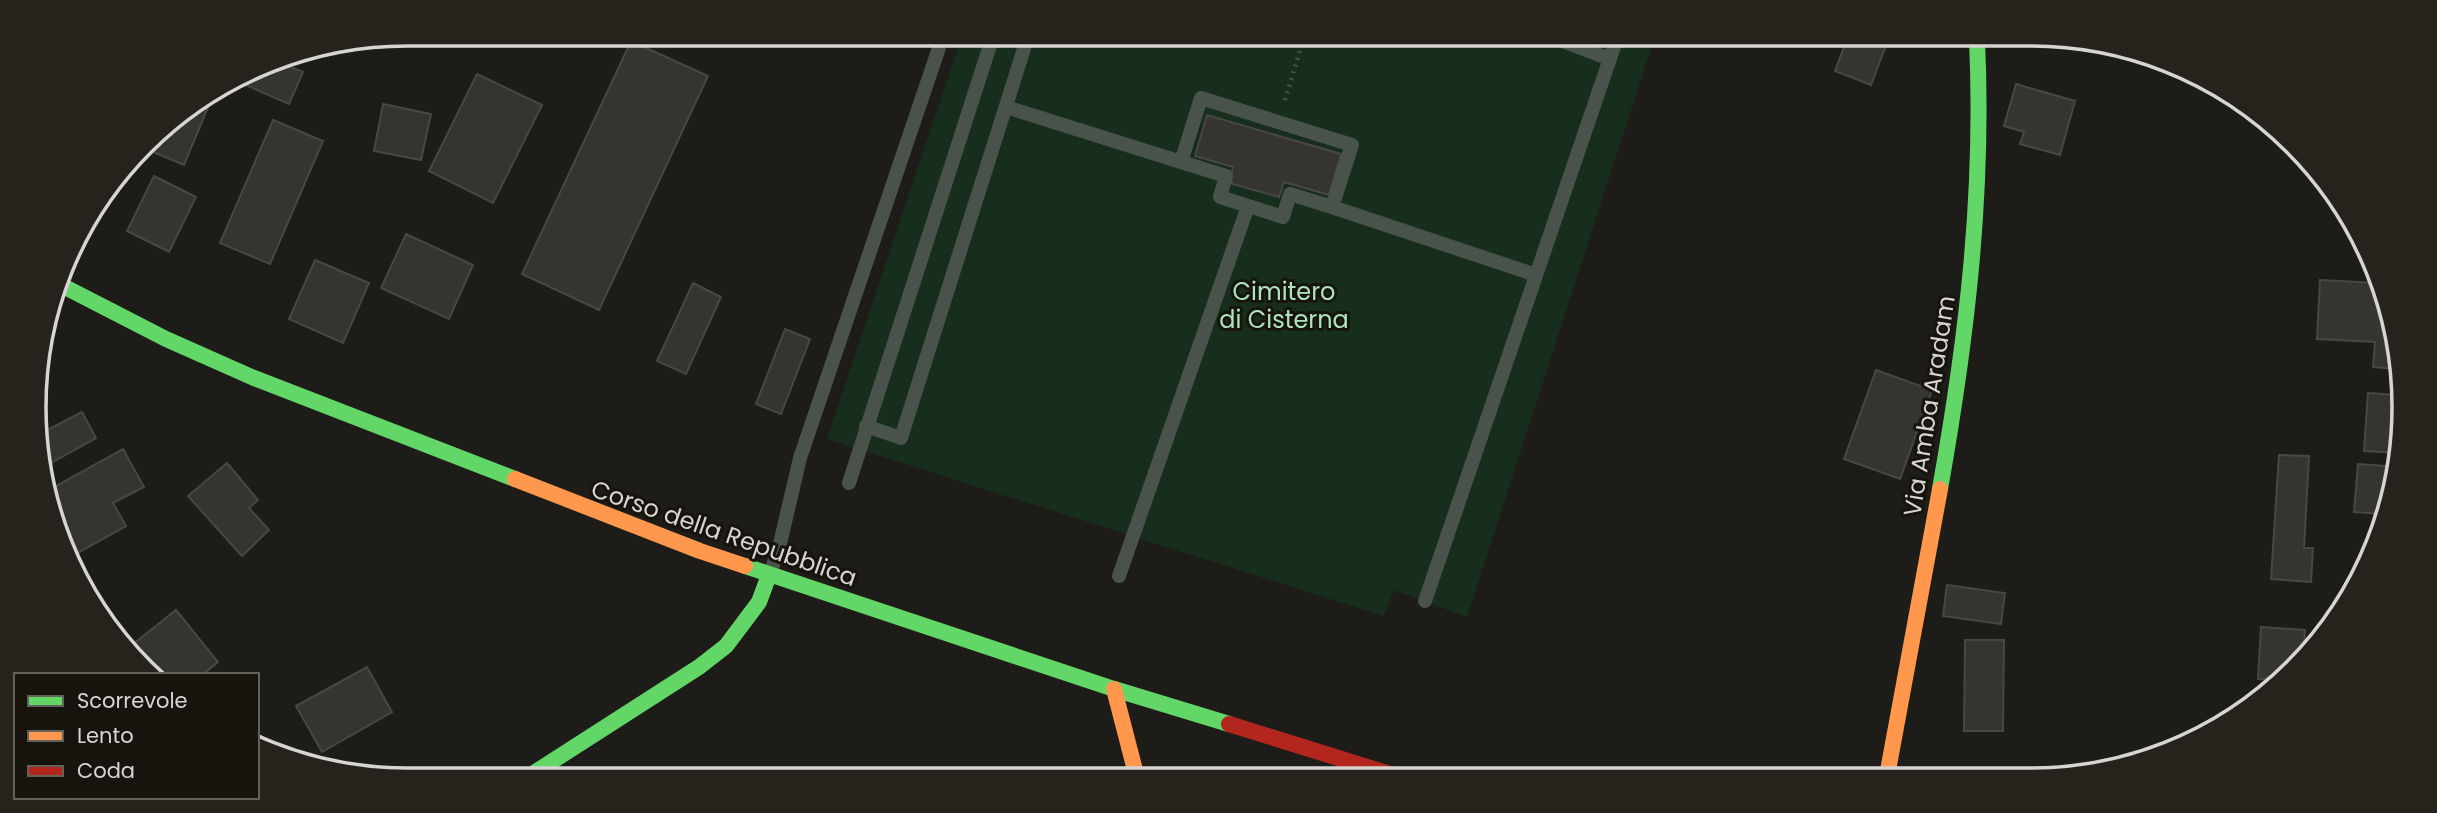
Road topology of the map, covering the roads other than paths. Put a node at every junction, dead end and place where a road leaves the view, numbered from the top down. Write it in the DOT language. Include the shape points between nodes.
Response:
graph roads {
  1 [pos="940,46"];
  2 [pos="990,46"];
  3 [pos="1025,46"];
  4 [pos="1575,46"];
  5 [pos="1614,46"];
  6 [pos="1977,46"];
  7 [pos="1610,59"];
  8 [pos="1006,107"];
  9 [pos="1181,162"];
  10 [pos="1248,206"];
  11 [pos="1332,207"];
  12 [pos="1536,275"];
  13 [pos="66,287"];
  14 [pos="866,426"];
  15 [pos="849,482"];
  16 [pos="769,575"];
  17 [pos="1119,576"];
  18 [pos="1425,601"];
  19 [pos="1114,689"];
  20 [pos="542,768"];
  21 [pos="1134,768"];
  22 [pos="1370,768"];
  23 [pos="1888,768"];
  1 -- 16 [label="lane" via="800,458"];
  2 -- 14 [label="lane"];
  3 -- 8 [label="lane"];
  4 -- 7 [label="lane"];
  5 -- 7 [label="lane"];
  6 -- 23 [label="street, Via Amba Aradam" via="1981,127 1972,278 1957,393"];
  7 -- 12 [label="lane"];
  8 -- 9 [label="lane"];
  8 -- 14 [label="lane" via="901,438"];
  9 -- 10 [label="lane" via="1226,176 1220,197"];
  9 -- 11 [label="lane" via="1201,98 1352,145"];
  10 -- 11 [label="lane" via="1283,217 1290,194"];
  10 -- 17 [label="lane"];
  11 -- 12 [label="lane"];
  12 -- 18 [label="lane"];
  13 -- 16 [label="street, Corso della Repubblica" via="176,343 303,398"];
  14 -- 15 [label="lane"];
  16 -- 19 [label="street, Corso della Repubblica"];
  16 -- 20 [label="street" via="759,602 726,646"];
  19 -- 21 [label="street"];
  19 -- 22 [label="street, Corso della Repubblica"];
}
